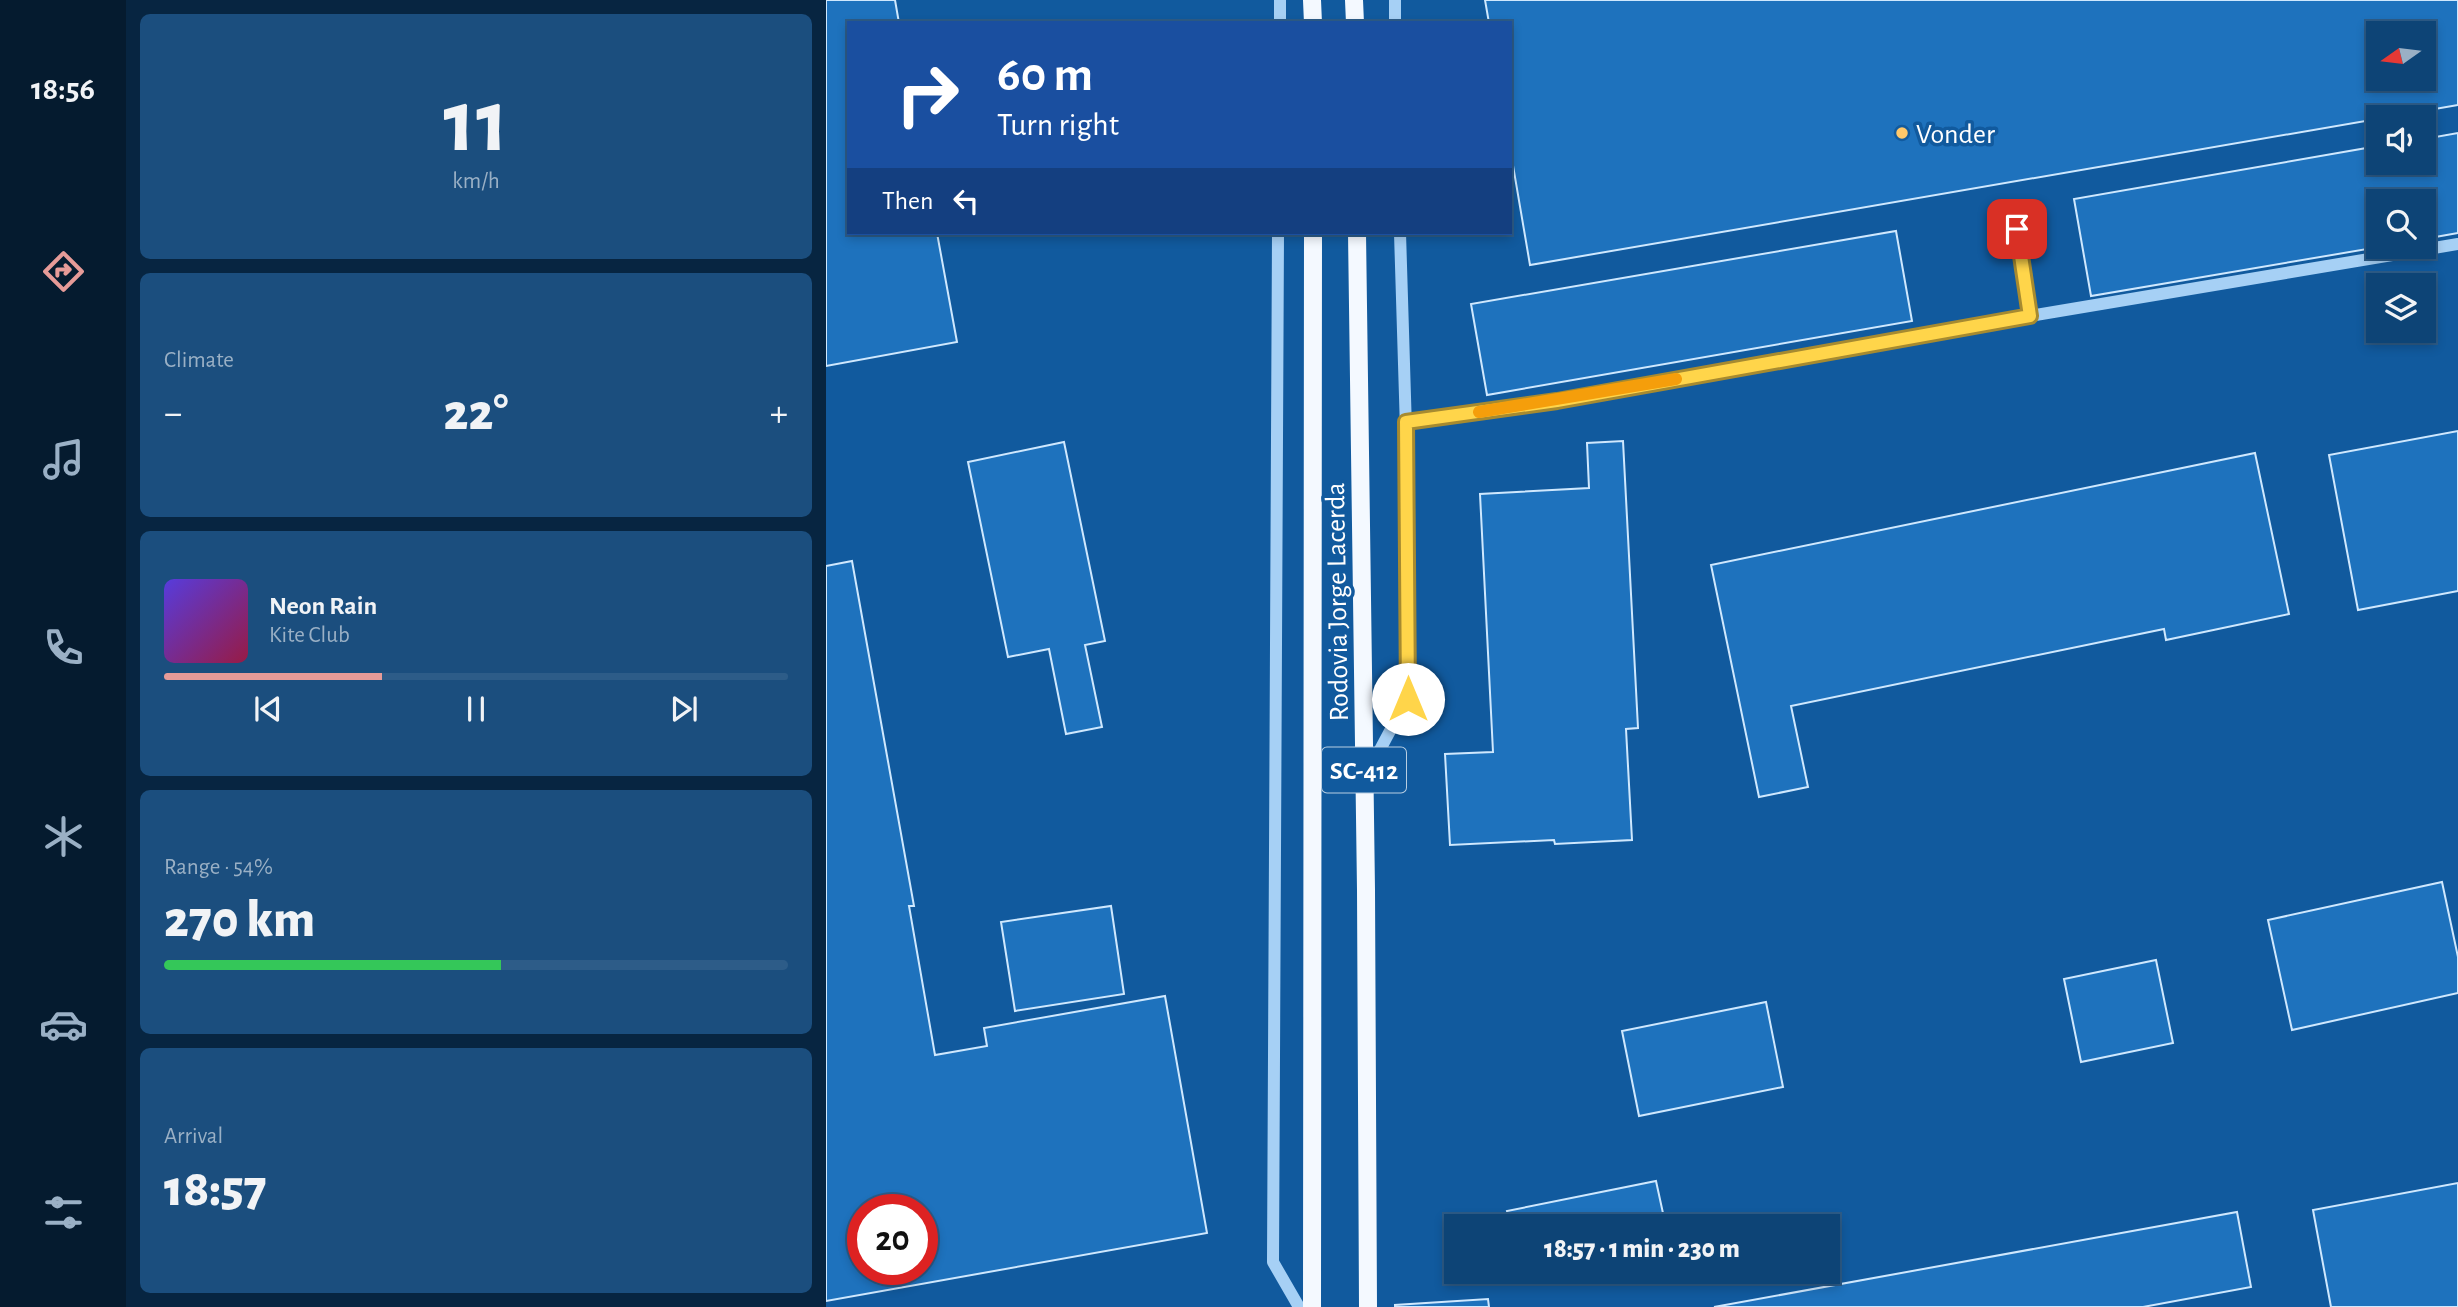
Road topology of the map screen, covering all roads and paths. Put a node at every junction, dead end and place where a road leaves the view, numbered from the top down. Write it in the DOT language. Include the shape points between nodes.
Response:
graph roads {
  1 [pos="1280,0"];
  2 [pos="1312,0"];
  3 [pos="1354,0"];
  4 [pos="1395,0"];
  5 [pos="1280,21"];
  6 [pos="1313,21"];
  7 [pos="1355,21"];
  8 [pos="1395,21"];
  9 [pos="2017,229"];
  10 [pos="1278,235"];
  11 [pos="1313,235"];
  12 [pos="1357,235"];
  13 [pos="1399,235"];
  14 [pos="2458,244"];
  15 [pos="2030,316"];
  16 [pos="1406,422"];
  17 [pos="1364,779"];
  18 [pos="1299,1307"];
  19 [pos="1312,1307"];
  20 [pos="1368,1307"];
  1 -- 5 [label="lane"];
  2 -- 6 [label="main road"];
  3 -- 7 [label="main road"];
  4 -- 8 [label="lane"];
  9 -- 15 [label="lane"];
  10 -- 18 [label="lane" via="1273,1262"];
  11 -- 19 [label="main road, Rodovia Jorge Lacerda / SC-412"];
  12 -- 17 [label="main road, Rodovia Jorge Lacerda / SC-412"];
  13 -- 16 [label="lane"];
  14 -- 15 [label="lane"];
  15 -- 16 [label="lane" via="1557,401"];
  16 -- 17 [label="lane" via="1408,699"];
  17 -- 20 [label="main road, Rodovia Jorge Lacerda / SC-412"];
}
